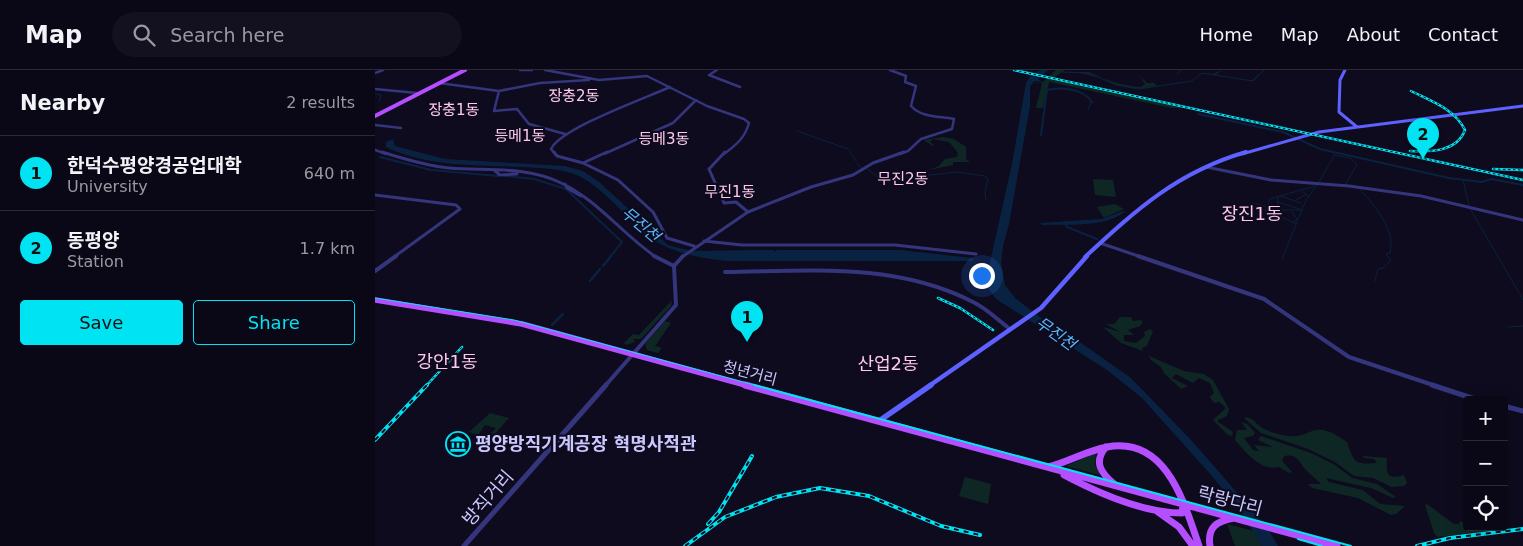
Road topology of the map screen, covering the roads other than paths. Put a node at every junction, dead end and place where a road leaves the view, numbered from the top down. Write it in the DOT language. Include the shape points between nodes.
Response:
graph roads {
  1 [pos="383,70"];
  2 [pos="464,70"];
  3 [pos="520,70"];
  4 [pos="532,70"];
  5 [pos="545,70"];
  6 [pos="717,70"];
  7 [pos="890,70"];
  8 [pos="1345,70"];
  9 [pos="375,73"];
  10 [pos="591,79"];
  11 [pos="439,83"];
  12 [pos="671,87"];
  13 [pos="740,87"];
  14 [pos="375,89"];
  15 [pos="499,91"];
  16 [pos="417,93"];
  17 [pos="696,100"];
  18 [pos="1523,106"];
  19 [pos="375,115"];
  20 [pos="375,125"];
  21 [pos="1357,126"];
  22 [pos="401,128"];
  23 [pos="565,134"];
  24 [pos="375,150"];
  25 [pos="583,163"];
  26 [pos="1203,167"];
  27 [pos="375,194"];
  28 [pos="748,212"];
  29 [pos="1523,220"];
  30 [pos="704,241"];
  31 [pos="1100,243"];
  32 [pos="695,246"];
  33 [pos="690,249"];
  34 [pos="976,254"];
  35 [pos="674,266"];
  36 [pos="375,271"];
  37 [pos="725,272"];
  38 [pos="375,300"];
  39 [pos="1010,329"];
  40 [pos="632,355"];
  41 [pos="1466,396"];
  42 [pos="1508,407"];
  43 [pos="1523,411"];
  44 [pos="878,422"];
  45 [pos="1107,446"];
  46 [pos="1046,468"];
  47 [pos="1057,471"];
  48 [pos="1115,486"];
  49 [pos="1181,498"];
  50 [pos="1142,505"];
  51 [pos="1235,518"];
  52 [pos="464,546"];
  53 [pos="1193,546"];
  54 [pos="1199,546"];
  55 [pos="1210,546"];
  56 [pos="1337,546"];
  1 -- 9 [label="street"];
  2 -- 11 [label="main road"];
  2 -- 16 [label="main road"];
  3 -- 4 [label="street"];
  5 -- 10 [label="street"];
  6 -- 13 [label="street" via="709,74"];
  7 -- 28 [label="street" via="905,75 905,82 916,86 912,96 913,110 954,119 952,129 920,139 908,151 853,174"];
  8 -- 21 [label="main road" via="1340,80 1339,112"];
  10 -- 12 [label="street" via="647,76"];
  10 -- 15 [label="street" via="540,82"];
  11 -- 15 [label="street"];
  11 -- 19 [label="main road"];
  12 -- 17 [label="street"];
  12 -- 23 [label="street"];
  14 -- 16 [label="street"];
  15 -- 23 [label="street" via="494,111 517,109 529,124"];
  16 -- 19 [label="main road"];
  17 -- 25 [label="street" via="673,123"];
  17 -- 28 [label="street" via="740,116 749,123 742,141 726,151 709,169 724,203 736,202"];
  18 -- 21 [label="main road"];
  20 -- 22 [label="street"];
  21 -- 26 [label="main road" via="1297,138"];
  23 -- 25 [label="street" via="552,145 551,150 557,156"];
  24 -- 35 [label="street" via="430,165 547,177 584,197 645,252"];
  25 -- 32 [label="street" via="608,174 631,192 655,214 667,238"];
  26 -- 29 [label="street" via="1264,179 1421,196"];
  26 -- 31 [label="main road" via="1158,193"];
  27 -- 36 [label="street" via="456,205 460,209"];
  28 -- 30 [label="street"];
  30 -- 32 [label="street"];
  30 -- 34 [label="street" via="742,245 895,245"];
  31 -- 39 [label="main road" via="1071,271 1047,303"];
  31 -- 41 [label="street" via="1264,299 1349,357"];
  32 -- 33 [label="street"];
  33 -- 35 [label="street"];
  35 -- 40 [label="street, 방직거리" via="676,305"];
  37 -- 39 [label="street" via="892,274 974,302"];
  38 -- 40 [label="main road, 청년거리" via="512,322"];
  39 -- 44 [label="main road"];
  40 -- 44 [label="main road, 청년거리"];
  40 -- 52 [label="street, 방직거리"];
  42 -- 43 [label="street"];
  44 -- 46 [label="main road, 청년거리"];
  45 -- 46 [label="main road"];
  45 -- 48 [label="main road" via="1098,465 1102,474"];
  45 -- 49 [label="main road" via="1128,446 1154,457 1170,475"];
  46 -- 47 [label="main road, 청년거리"];
  47 -- 48 [label="main road, 청년거리"];
  47 -- 50 [label="main road" via="1096,492"];
  48 -- 51 [label="main road, 락랑다리"];
  49 -- 50 [label="main road" via="1183,510 1179,514"];
  49 -- 54 [label="main road"];
  50 -- 53 [label="main road" via="1161,513 1179,527"];
  51 -- 55 [label="main road" via="1211,527 1208,534"];
  51 -- 56 [label="main road, 락랑다리"];
}
